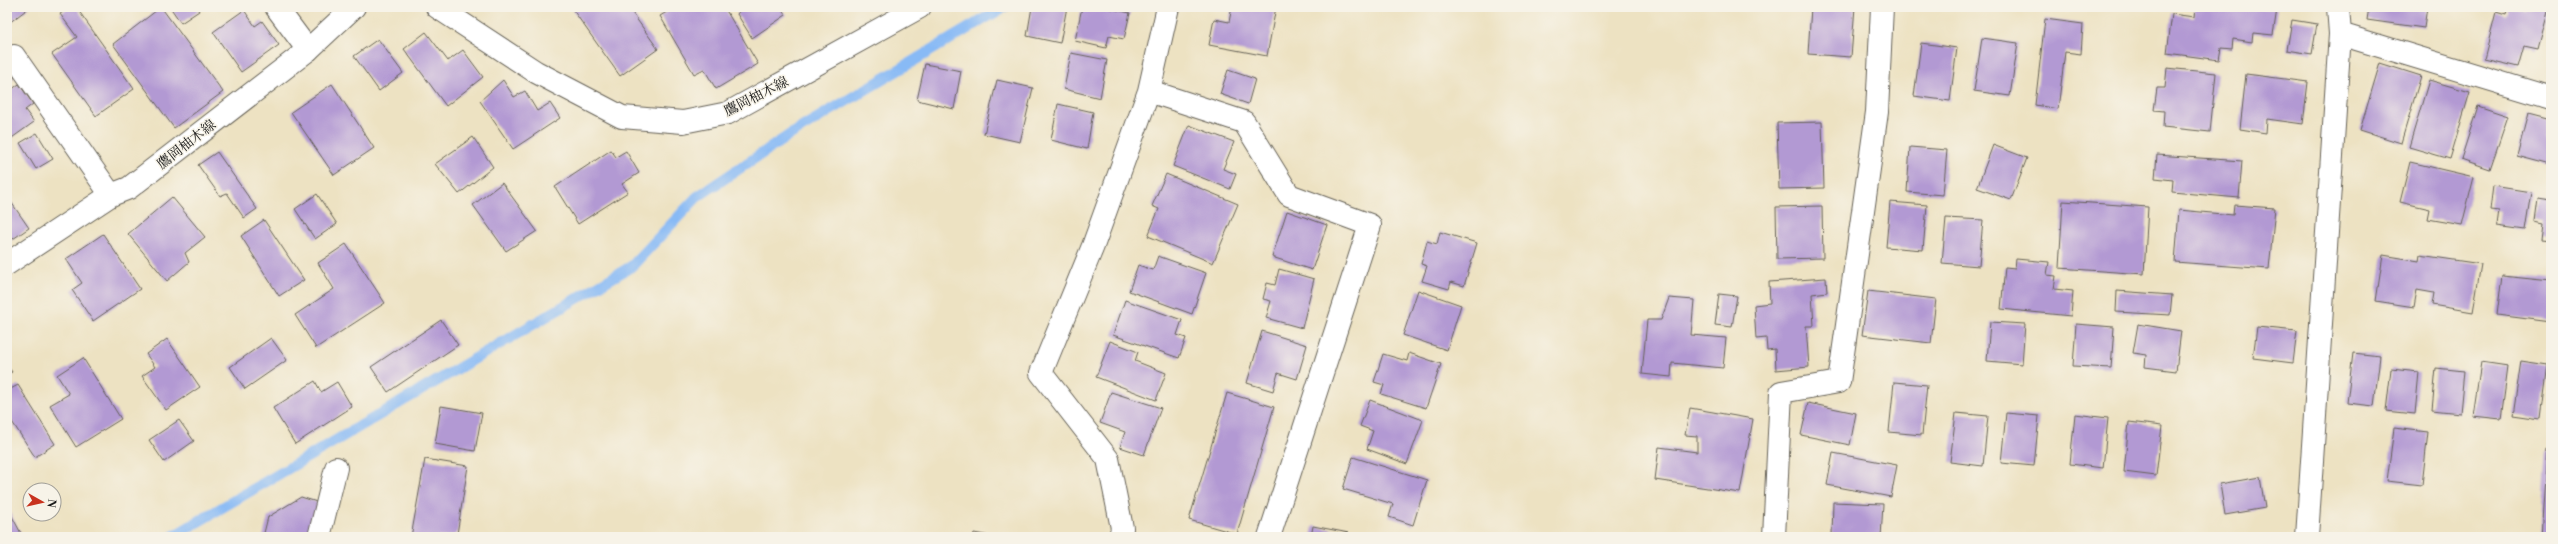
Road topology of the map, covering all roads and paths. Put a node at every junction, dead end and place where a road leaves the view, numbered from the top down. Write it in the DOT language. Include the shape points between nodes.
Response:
graph roads {
  1 [pos="276,7"];
  2 [pos="354,7"];
  3 [pos="437,7"];
  4 [pos="920,7"];
  5 [pos="1168,7"];
  6 [pos="1882,7"];
  7 [pos="2338,7"];
  8 [pos="2340,34"];
  9 [pos="308,50"];
  10 [pos="14,56"];
  11 [pos="1149,91"];
  12 [pos="2551,98"];
  13 [pos="111,195"];
  14 [pos="7,264"];
  15 [pos="336,468"];
  16 [pos="2303,536"];
  17 [pos="319,537"];
  18 [pos="1120,537"];
  19 [pos="1269,537"];
  20 [pos="1774,537"];
  1 -- 9 [label="street"];
  2 -- 9 [label="street, 鷹岡柚木線"];
  3 -- 4 [label="street, 鷹岡柚木線" via="536,72 622,117 683,122 728,113"];
  5 -- 11 [label="street"];
  6 -- 20 [label="street" via="1877,112 1839,382 1781,392"];
  7 -- 8 [label="street"];
  8 -- 12 [label="street"];
  8 -- 16 [label="street"];
  9 -- 13 [label="street, 鷹岡柚木線" via="129,188"];
  10 -- 13 [label="street"];
  11 -- 18 [label="street" via="1093,246 1041,373 1108,459 1122,528"];
  11 -- 19 [label="street" via="1244,122 1289,195 1370,225"];
  13 -- 14 [label="street, 鷹岡柚木線"];
  15 -- 17 [label="street"];
}
